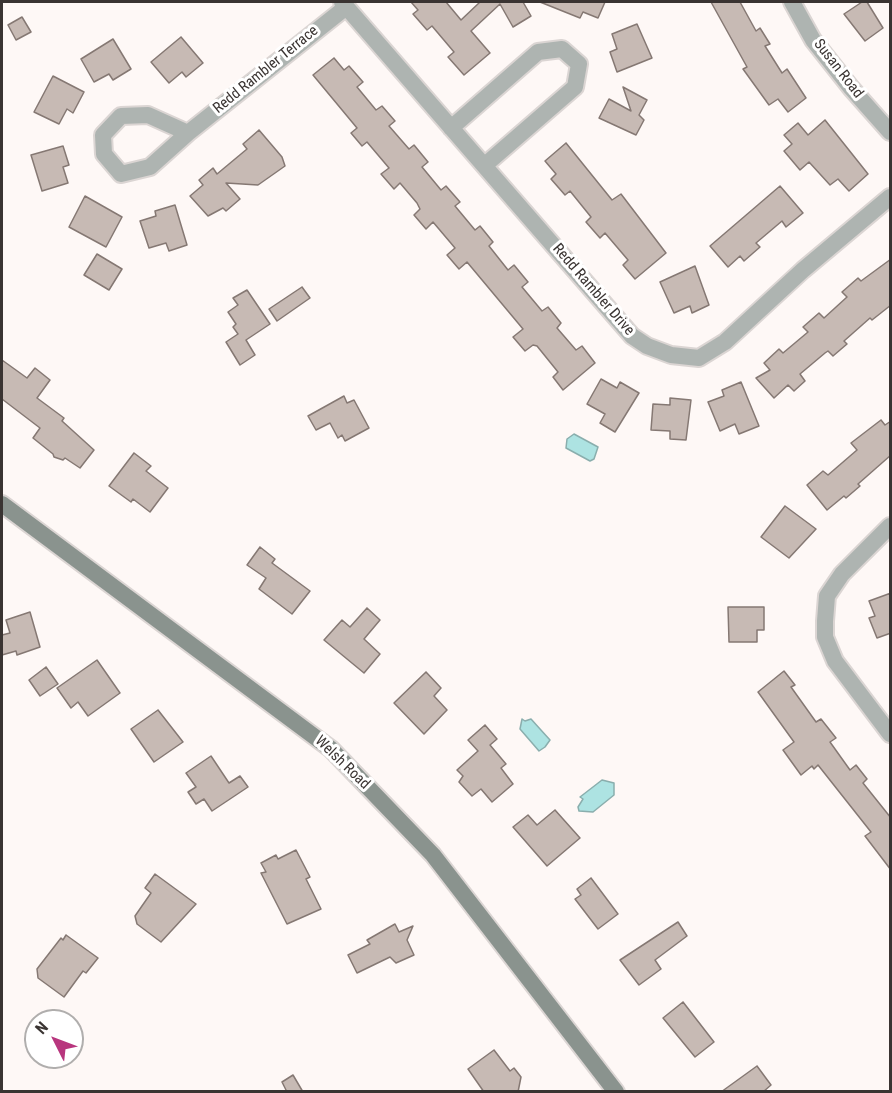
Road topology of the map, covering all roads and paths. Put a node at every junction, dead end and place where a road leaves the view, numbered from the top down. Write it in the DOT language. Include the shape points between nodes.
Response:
graph roads {
  1 [pos="792,2"];
  2 [pos="344,4"];
  3 [pos="452,128"];
  4 [pos="891,132"];
  5 [pos="188,133"];
  6 [pos="485,165"];
  7 [pos="891,197"];
  8 [pos="2,504"];
  9 [pos="891,526"];
  10 [pos="891,734"];
  11 [pos="616,1092"];
  1 -- 4 [label="street, Susan Road" via="813,40"];
  2 -- 3 [label="street, Redd Rambler Drive"];
  2 -- 5 [label="street, Redd Rambler Terrace"];
  3 -- 6 [label="street, Redd Rambler Drive"];
  3 -- 6 [label="street" via="538,52 562,49 579,64 575,87"];
  5 -- 5 [label="street, Redd Rambler Terrace" via="150,167 121,174 104,154 103,135 122,116 148,115"];
  6 -- 7 [label="street, Redd Rambler Drive" via="632,336 671,355 699,358 725,342"];
  8 -- 11 [label="main road, Welsh Road" via="331,749 432,855"];
  9 -- 10 [label="street" via="842,574 827,596 825,637 835,660"];
}
